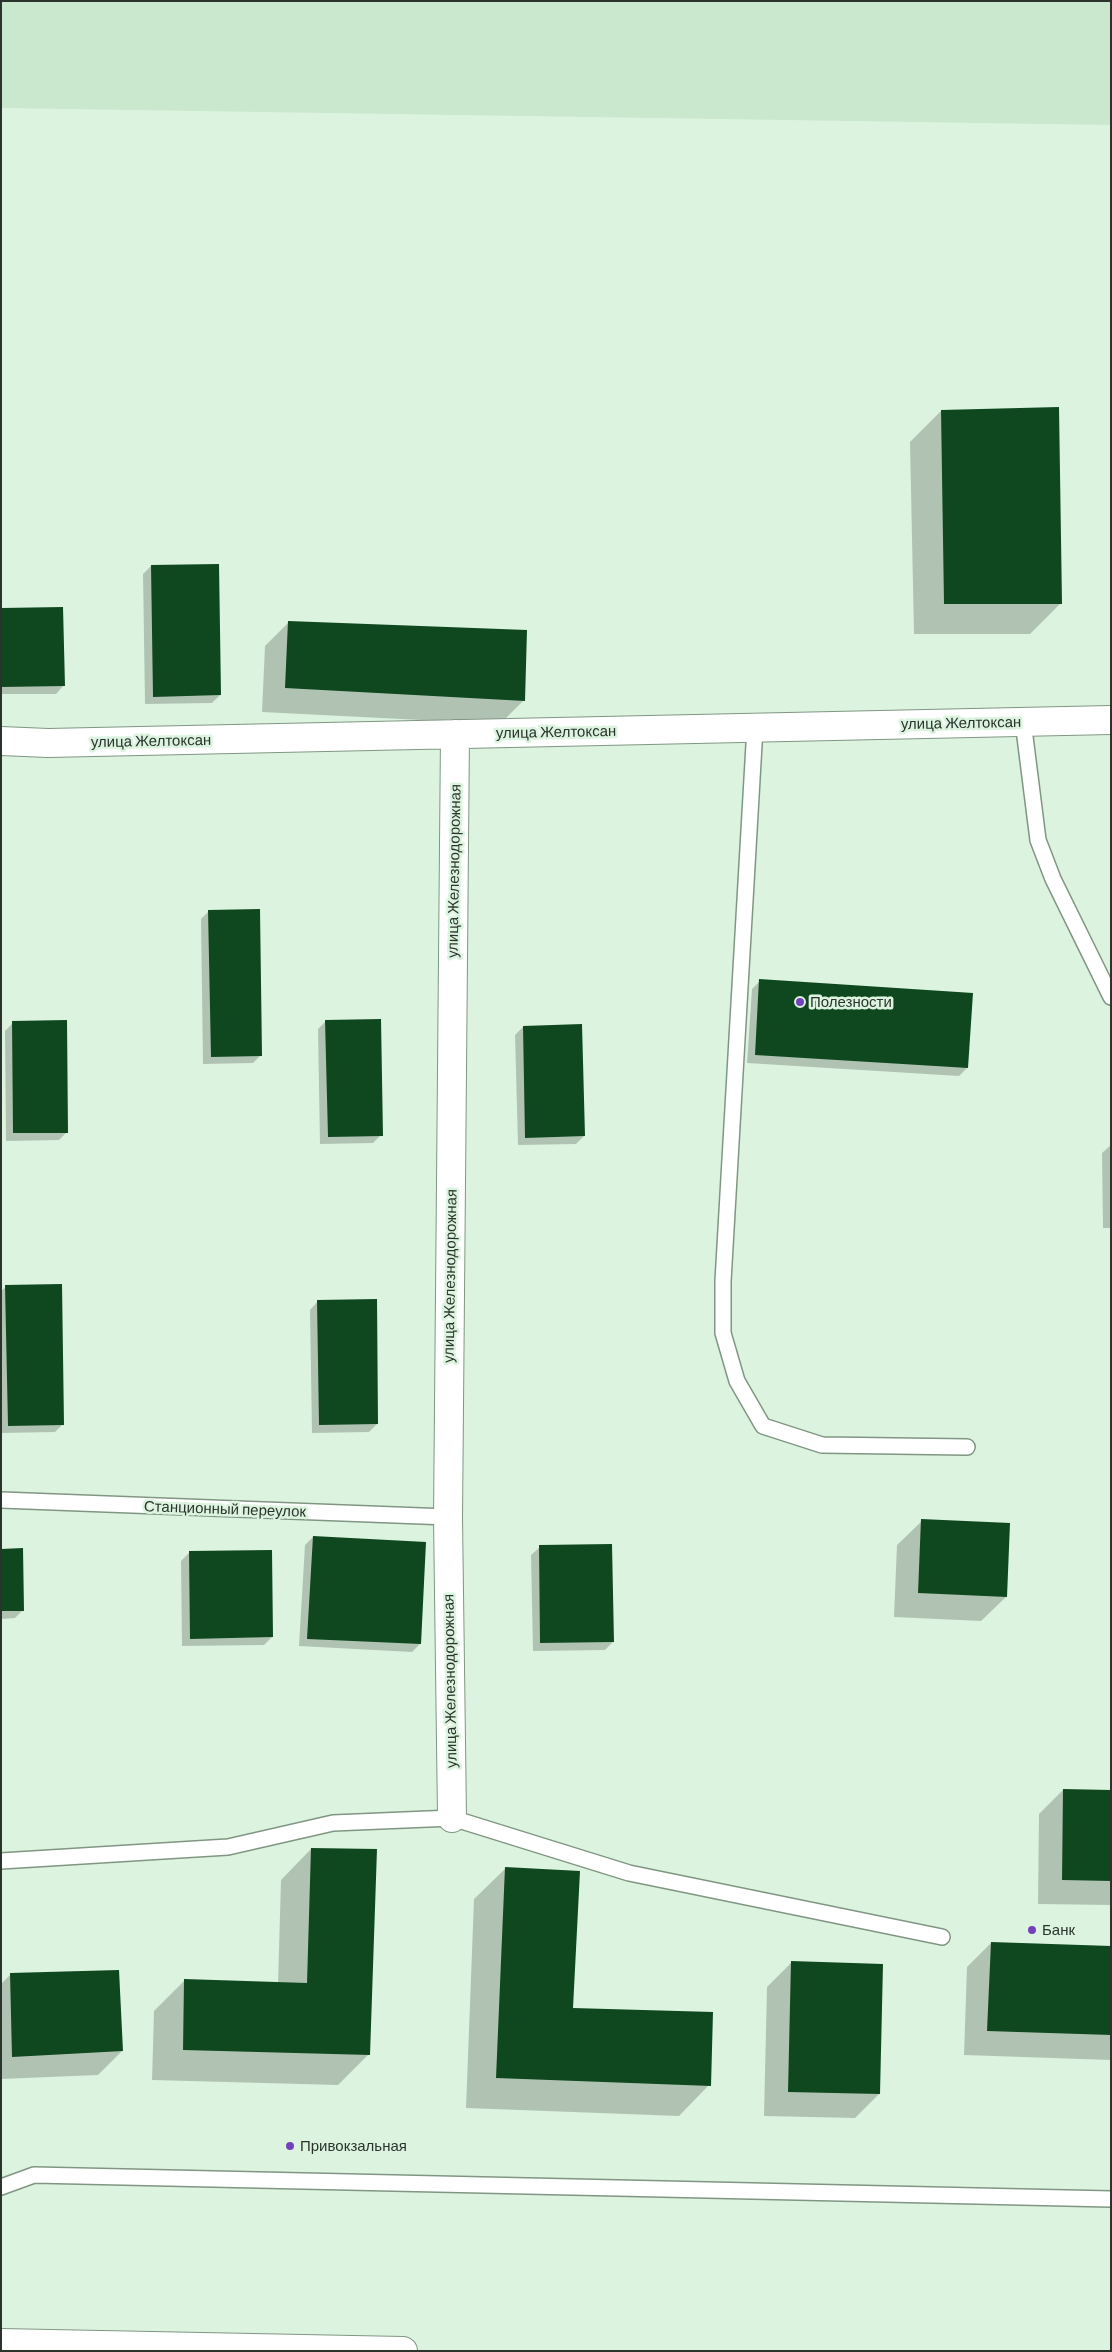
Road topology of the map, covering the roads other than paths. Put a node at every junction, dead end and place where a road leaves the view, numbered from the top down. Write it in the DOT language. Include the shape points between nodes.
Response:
graph roads {
  1 [pos="1111,720"];
  2 [pos="1023,722"];
  3 [pos="755,727"];
  4 [pos="455,734"];
  5 [pos="1,741"];
  6 [pos="1111,997"];
  7 [pos="967,1446"];
  8 [pos="1,1500"];
  9 [pos="448,1517"];
  10 [pos="452,1818"];
  11 [pos="1,1861"];
  12 [pos="942,1937"];
  13 [pos="1,2187"];
  14 [pos="1111,2199"];
  15 [pos="1,2343"];
  16 [pos="403,2351"];
  1 -- 2 [label="street, улица Желтоксан"];
  2 -- 3 [label="street, улица Желтоксан"];
  2 -- 6 [label="lane" via="1038,840 1053,879"];
  3 -- 4 [label="street, улица Желтоксан"];
  3 -- 7 [label="lane" via="722,1281 723,1333 737,1381 763,1426 822,1445"];
  4 -- 5 [label="street, улица Желтоксан" via="48,743"];
  4 -- 9 [label="street, улица Железнодорожная"];
  8 -- 9 [label="lane, Станционный переулок"];
  9 -- 10 [label="street, улица Железнодорожная"];
  10 -- 11 [label="lane" via="334,1823 228,1847"];
  10 -- 12 [label="lane" via="629,1873"];
  13 -- 14 [label="lane" via="34,2175"];
  15 -- 16 [label="street"];
}
